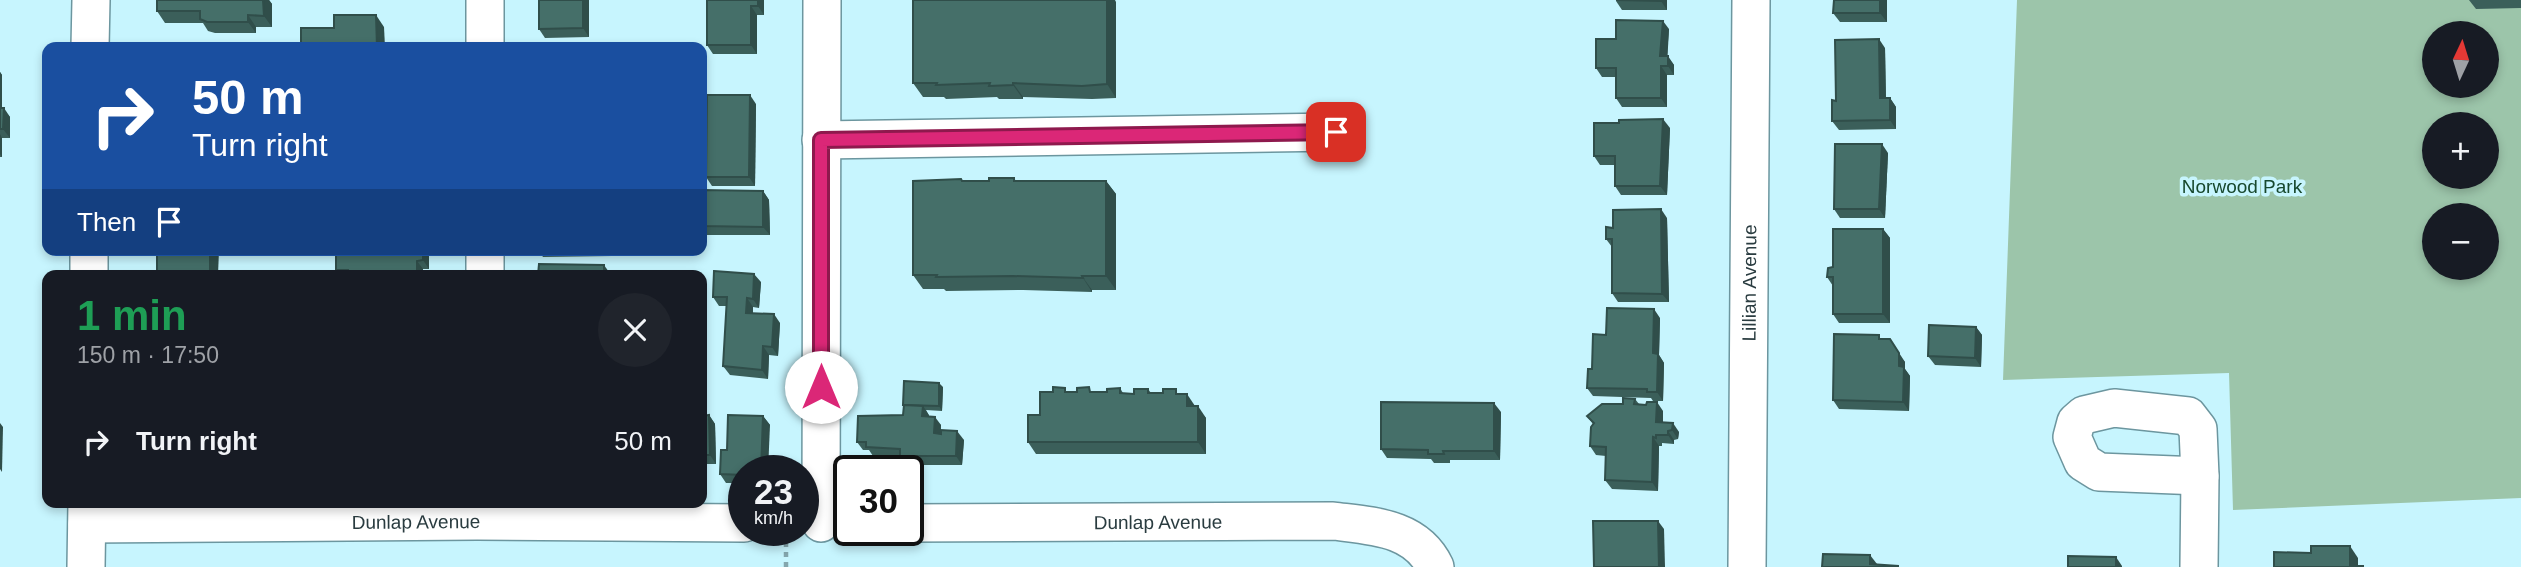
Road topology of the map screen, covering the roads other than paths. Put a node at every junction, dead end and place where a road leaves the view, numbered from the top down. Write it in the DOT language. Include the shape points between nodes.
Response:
graph roads {
  1 [pos="91,0"];
  2 [pos="485,0"];
  3 [pos="822,0"];
  4 [pos="1751,0"];
  5 [pos="90,42"];
  6 [pos="485,42"];
  7 [pos="1336,132"];
  8 [pos="821,140"];
  9 [pos="816,455"];
  10 [pos="2200,476"];
  11 [pos="477,512"];
  12 [pos="87,513"];
  13 [pos="728,522"];
  14 [pos="924,523"];
  15 [pos="86,567"];
  16 [pos="1434,567"];
  17 [pos="1747,567"];
  18 [pos="2199,567"];
  1 -- 5 [label="street"];
  2 -- 6 [label="street"];
  3 -- 8 [label="street"];
  4 -- 17 [label="street, Lillian Avenue"];
  7 -- 8 [label="street"];
  8 -- 9 [label="street"];
  10 -- 18 [label="street"];
  11 -- 12 [label="street, Dunlap Avenue"];
  11 -- 13 [label="street, Dunlap Avenue"];
  12 -- 15 [label="street"];
  14 -- 16 [label="street, Dunlap Avenue" via="1333,522 1384,527 1408,537 1424,550"];
}
